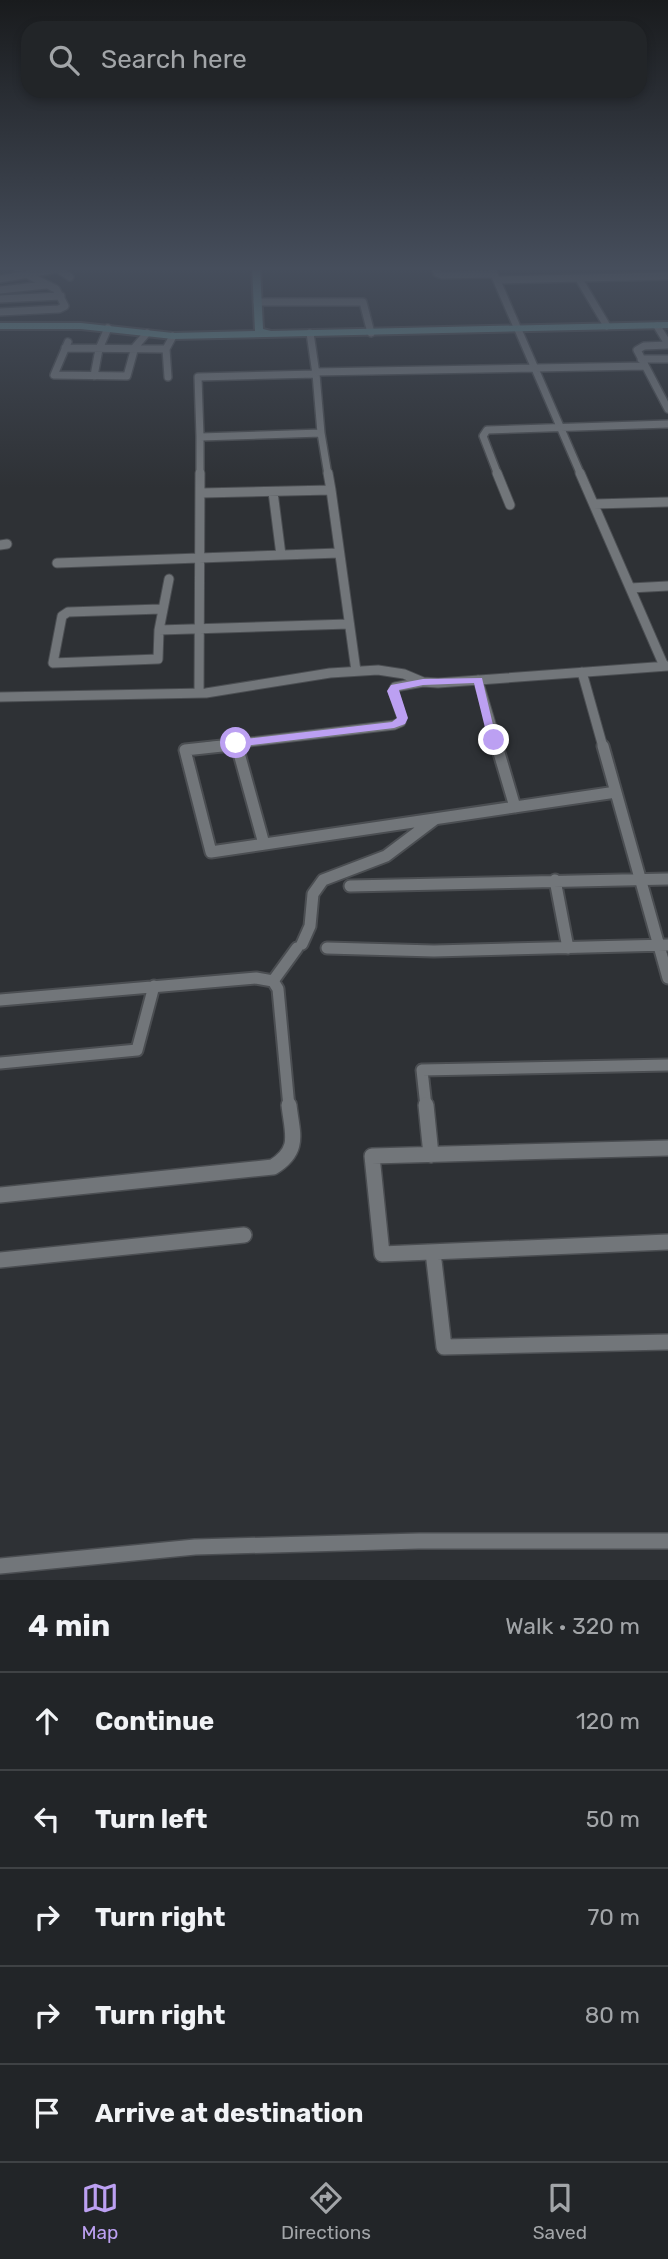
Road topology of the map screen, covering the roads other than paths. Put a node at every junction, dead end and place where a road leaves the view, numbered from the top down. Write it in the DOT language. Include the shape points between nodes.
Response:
graph roads {
  1 [pos="103,341"];
  2 [pos="138,341"];
  3 [pos="170,341"];
  4 [pos="311,341"];
  5 [pos="524,341"];
  6 [pos="668,345"];
  7 [pos="99,349"];
  8 [pos="132,349"];
  9 [pos="166,349"];
  10 [pos="668,359"];
  11 [pos="643,363"];
  12 [pos="537,368"];
  13 [pos="315,373"];
  14 [pos="94,376"];
  15 [pos="168,377"];
  16 [pos="668,408"];
  17 [pos="668,424"];
  18 [pos="562,428"];
  19 [pos="321,433"];
  20 [pos="200,437"];
  21 [pos="331,490"];
  22 [pos="273,492"];
  23 [pos="201,493"];
  24 [pos="668,502"];
  25 [pos="594,504"];
  26 [pos="510,505"];
  27 [pos="339,553"];
  28 [pos="281,555"];
  29 [pos="201,558"];
  30 [pos="57,563"];
  31 [pos="169,579"];
  32 [pos="668,586"];
  33 [pos="630,588"];
  34 [pos="161,609"];
  35 [pos="349,624"];
  36 [pos="200,629"];
  37 [pos="159,630"];
  38 [pos="666,666"];
  39 [pos="356,671"];
  40 [pos="582,672"];
  41 [pos="478,680"];
  42 [pos="423,682"];
  43 [pos="199,693"];
  44 [pos="0,697"];
  45 [pos="236,743"];
  46 [pos="616,792"];
  47 [pos="515,807"];
  48 [pos="436,819"];
  49 [pos="264,844"];
  50 [pos="640,879"];
  51 [pos="668,879"];
  52 [pos="555,880"];
  53 [pos="350,886"];
  54 [pos="663,945"];
  55 [pos="327,948"];
  56 [pos="568,948"];
  57 [pos="668,978"];
  58 [pos="273,981"];
  59 [pos="154,986"];
  60 [pos="0,1000"];
  61 [pos="0,1063"];
  62 [pos="668,1065"];
  63 [pos="668,1148"];
  64 [pos="431,1155"];
  65 [pos="0,1195"];
  66 [pos="244,1235"];
  67 [pos="668,1242"];
  68 [pos="433,1252"];
  69 [pos="0,1260"];
  70 [pos="668,1342"];
  71 [pos="668,1541"];
  72 [pos="0,1566"];
  1 -- 7 [label="street"];
  2 -- 8 [label="street"];
  3 -- 9 [label="street"];
  4 -- 13 [label="street"];
  5 -- 12 [label="street"];
  6 -- 11 [label="street" via="638,348"];
  7 -- 8 [label="street"];
  7 -- 14 [label="street"];
  7 -- 14 [label="street" via="66,345 54,375"];
  8 -- 9 [label="street"];
  8 -- 14 [label="street" via="127,376"];
  9 -- 15 [label="street"];
  10 -- 11 [label="street"];
  11 -- 12 [label="street"];
  11 -- 16 [label="street"];
  12 -- 13 [label="street"];
  12 -- 18 [label="street"];
  13 -- 19 [label="street"];
  13 -- 20 [label="street" via="198,377"];
  17 -- 18 [label="street"];
  18 -- 25 [label="street"];
  18 -- 26 [label="street" via="490,429 483,433"];
  19 -- 20 [label="street"];
  19 -- 21 [label="street"];
  20 -- 23 [label="street"];
  21 -- 22 [label="street"];
  21 -- 27 [label="street"];
  22 -- 23 [label="street"];
  22 -- 28 [label="street"];
  23 -- 29 [label="street"];
  24 -- 25 [label="street"];
  25 -- 33 [label="street"];
  27 -- 28 [label="street"];
  27 -- 35 [label="street"];
  28 -- 29 [label="street"];
  29 -- 30 [label="street"];
  29 -- 36 [label="street"];
  31 -- 34 [label="street"];
  32 -- 33 [label="street"];
  33 -- 38 [label="street"];
  34 -- 37 [label="street"];
  34 -- 37 [label="street" via="68,612 62,616 53,663 158,659"];
  35 -- 36 [label="street"];
  35 -- 39 [label="street"];
  36 -- 37 [label="street"];
  36 -- 43 [label="street"];
  38 -- 40 [label="street"];
  39 -- 42 [label="street" via="392,671"];
  39 -- 43 [label="street"];
  40 -- 41 [label="street"];
  40 -- 46 [label="street"];
  41 -- 42 [label="street"];
  41 -- 47 [label="street"];
  42 -- 45 [label="street" via="395,687 401,722"];
  43 -- 44 [label="street"];
  45 -- 49 [label="street"];
  45 -- 49 [label="street" via="186,750 211,852"];
  46 -- 47 [label="street"];
  46 -- 50 [label="street"];
  47 -- 48 [label="street"];
  48 -- 49 [label="street"];
  48 -- 58 [label="street" via="386,856 316,886 312,928"];
  50 -- 51 [label="street"];
  50 -- 52 [label="street"];
  50 -- 54 [label="street"];
  52 -- 53 [label="street"];
  52 -- 56 [label="street"];
  54 -- 56 [label="street"];
  54 -- 57 [label="street"];
  55 -- 56 [label="street"];
  58 -- 59 [label="street" via="256,978"];
  58 -- 65 [label="street" via="278,989 293,1147 286,1158 273,1167"];
  59 -- 60 [label="street"];
  59 -- 61 [label="street" via="137,1050"];
  62 -- 64 [label="street" via="422,1070"];
  63 -- 64 [label="street"];
  64 -- 68 [label="street" via="372,1156 382,1254"];
  66 -- 69 [label="street"];
  67 -- 68 [label="street"];
  68 -- 70 [label="street" via="444,1347"];
  71 -- 72 [label="street" via="209,1547"];
}
